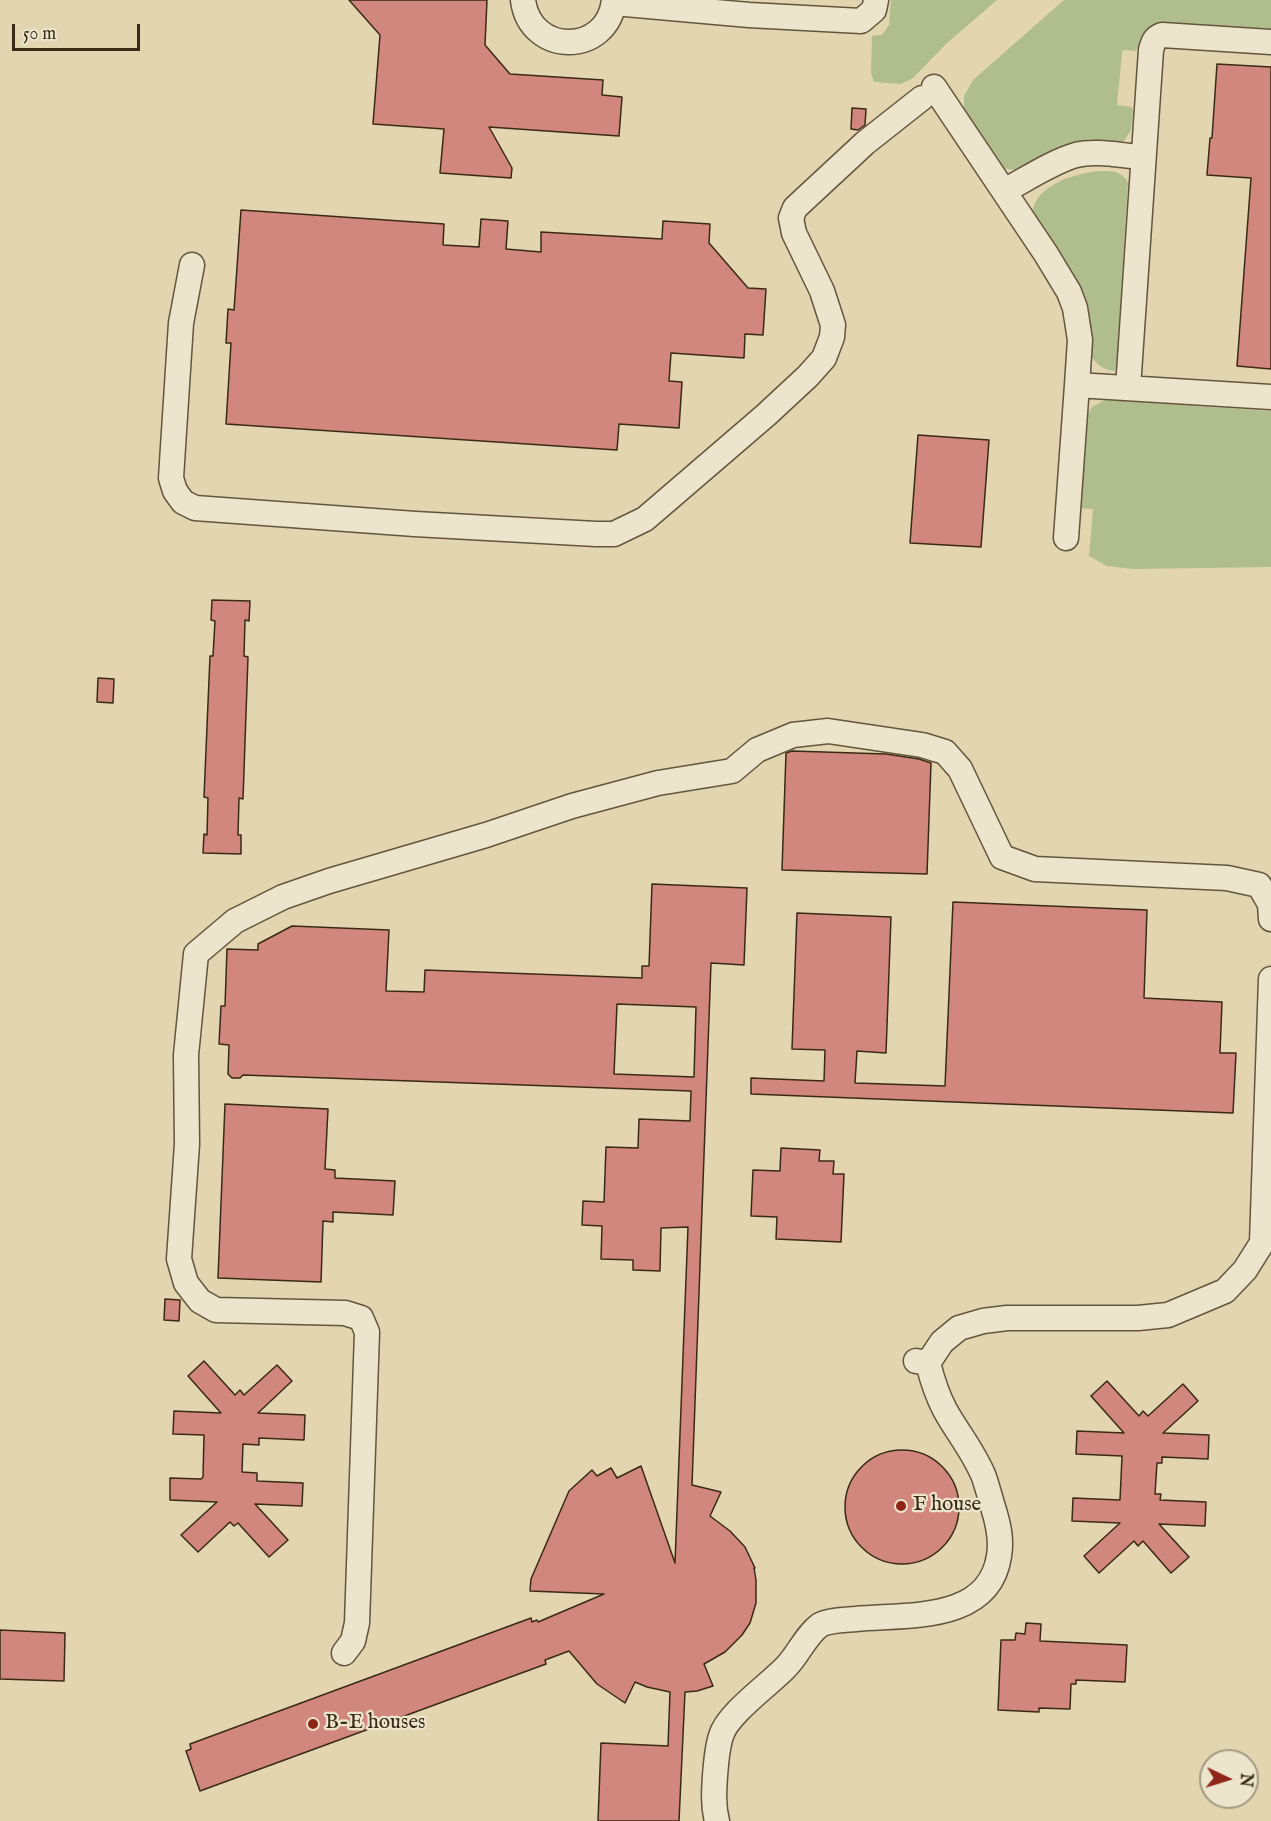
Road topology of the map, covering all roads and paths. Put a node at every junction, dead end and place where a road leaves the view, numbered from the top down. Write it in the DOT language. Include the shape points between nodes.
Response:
graph roads {
  1 [pos="523,0"];
  2 [pos="876,0"];
  3 [pos="614,1"];
  4 [pos="1271,42"];
  5 [pos="1143,157"];
  6 [pos="1004,191"];
  7 [pos="192,265"];
  8 [pos="1077,385"];
  9 [pos="1128,388"];
  10 [pos="1271,397"];
  11 [pos="1066,538"];
  12 [pos="1271,919"];
  13 [pos="1271,979"];
  14 [pos="344,1653"];
  15 [pos="717,1821"];
  1 -- 3 [label="lane" via="536,29 561,42 590,37 610,17"];
  2 -- 3 [label="lane" via="874,10 861,21 749,15"];
  4 -- 5 [label="lane" via="1157,37 1151,50"];
  5 -- 6 [label="lane" via="1077,155"];
  5 -- 9 [label="lane"];
  6 -- 7 [label="lane" via="928,92 865,142 795,208 791,218 833,325 824,358 766,415 645,519 614,534 244,512 195,508 183,502 171,478 181,323"];
  6 -- 8 [label="lane" via="1061,278 1075,308 1080,340"];
  8 -- 9 [label="lane"];
  8 -- 11 [label="lane"];
  9 -- 10 [label="lane"];
  12 -- 14 [label="lane" via="1270,904 1259,885 1227,878 1035,869 1002,857 960,769 945,752 828,731 793,735 757,750 732,771 658,783 572,806 486,836 329,880 235,921 196,954 186,1056 187,1144 179,1259 186,1283 200,1301 216,1310 345,1313 361,1318 367,1332 357,1623 353,1641"];
  13 -- 15 [label="lane" via="1262,1243 1245,1270 1225,1291 1168,1315 983,1321 959,1328 922,1362 983,1476 1000,1535 996,1572 985,1590 950,1609 821,1624 774,1681 736,1713 721,1734 716,1759"];
}
